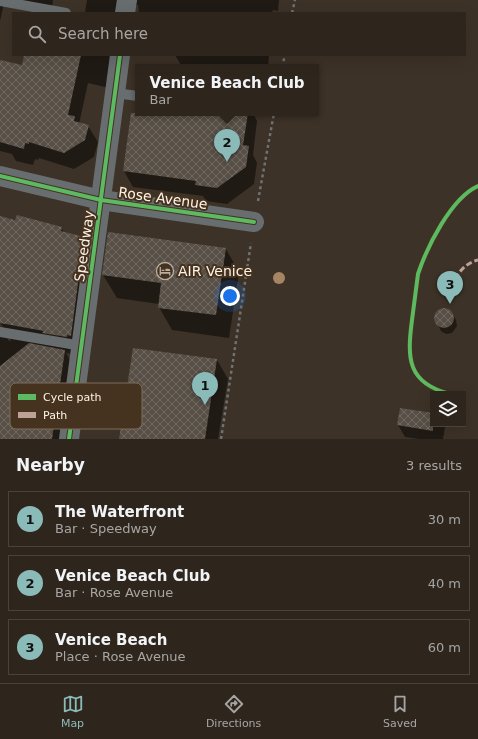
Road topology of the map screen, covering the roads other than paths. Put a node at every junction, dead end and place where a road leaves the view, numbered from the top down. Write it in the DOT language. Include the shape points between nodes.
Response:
graph roads {
  1 [pos="127,0"];
  2 [pos="0,1"];
  3 [pos="60,12"];
  4 [pos="125,12"];
  5 [pos="120,56"];
  6 [pos="115,93"];
  7 [pos="135,96"];
  8 [pos="0,176"];
  9 [pos="101,200"];
  10 [pos="254,222"];
  11 [pos="0,332"];
  12 [pos="82,346"];
  13 [pos="77,383"];
  14 [pos="70,429"];
  15 [pos="69,439"];
  1 -- 4 [label="street"];
  2 -- 3 [label="lane"];
  5 -- 6 [label="street, Speedway"];
  6 -- 7 [label="lane"];
  6 -- 9 [label="street, Speedway"];
  8 -- 9 [label="street, Rose Avenue"];
  9 -- 10 [label="street, Rose Avenue"];
  9 -- 12 [label="street, Speedway"];
  11 -- 12 [label="lane"];
  12 -- 13 [label="street, Speedway"];
  14 -- 15 [label="street, Speedway"];
}
